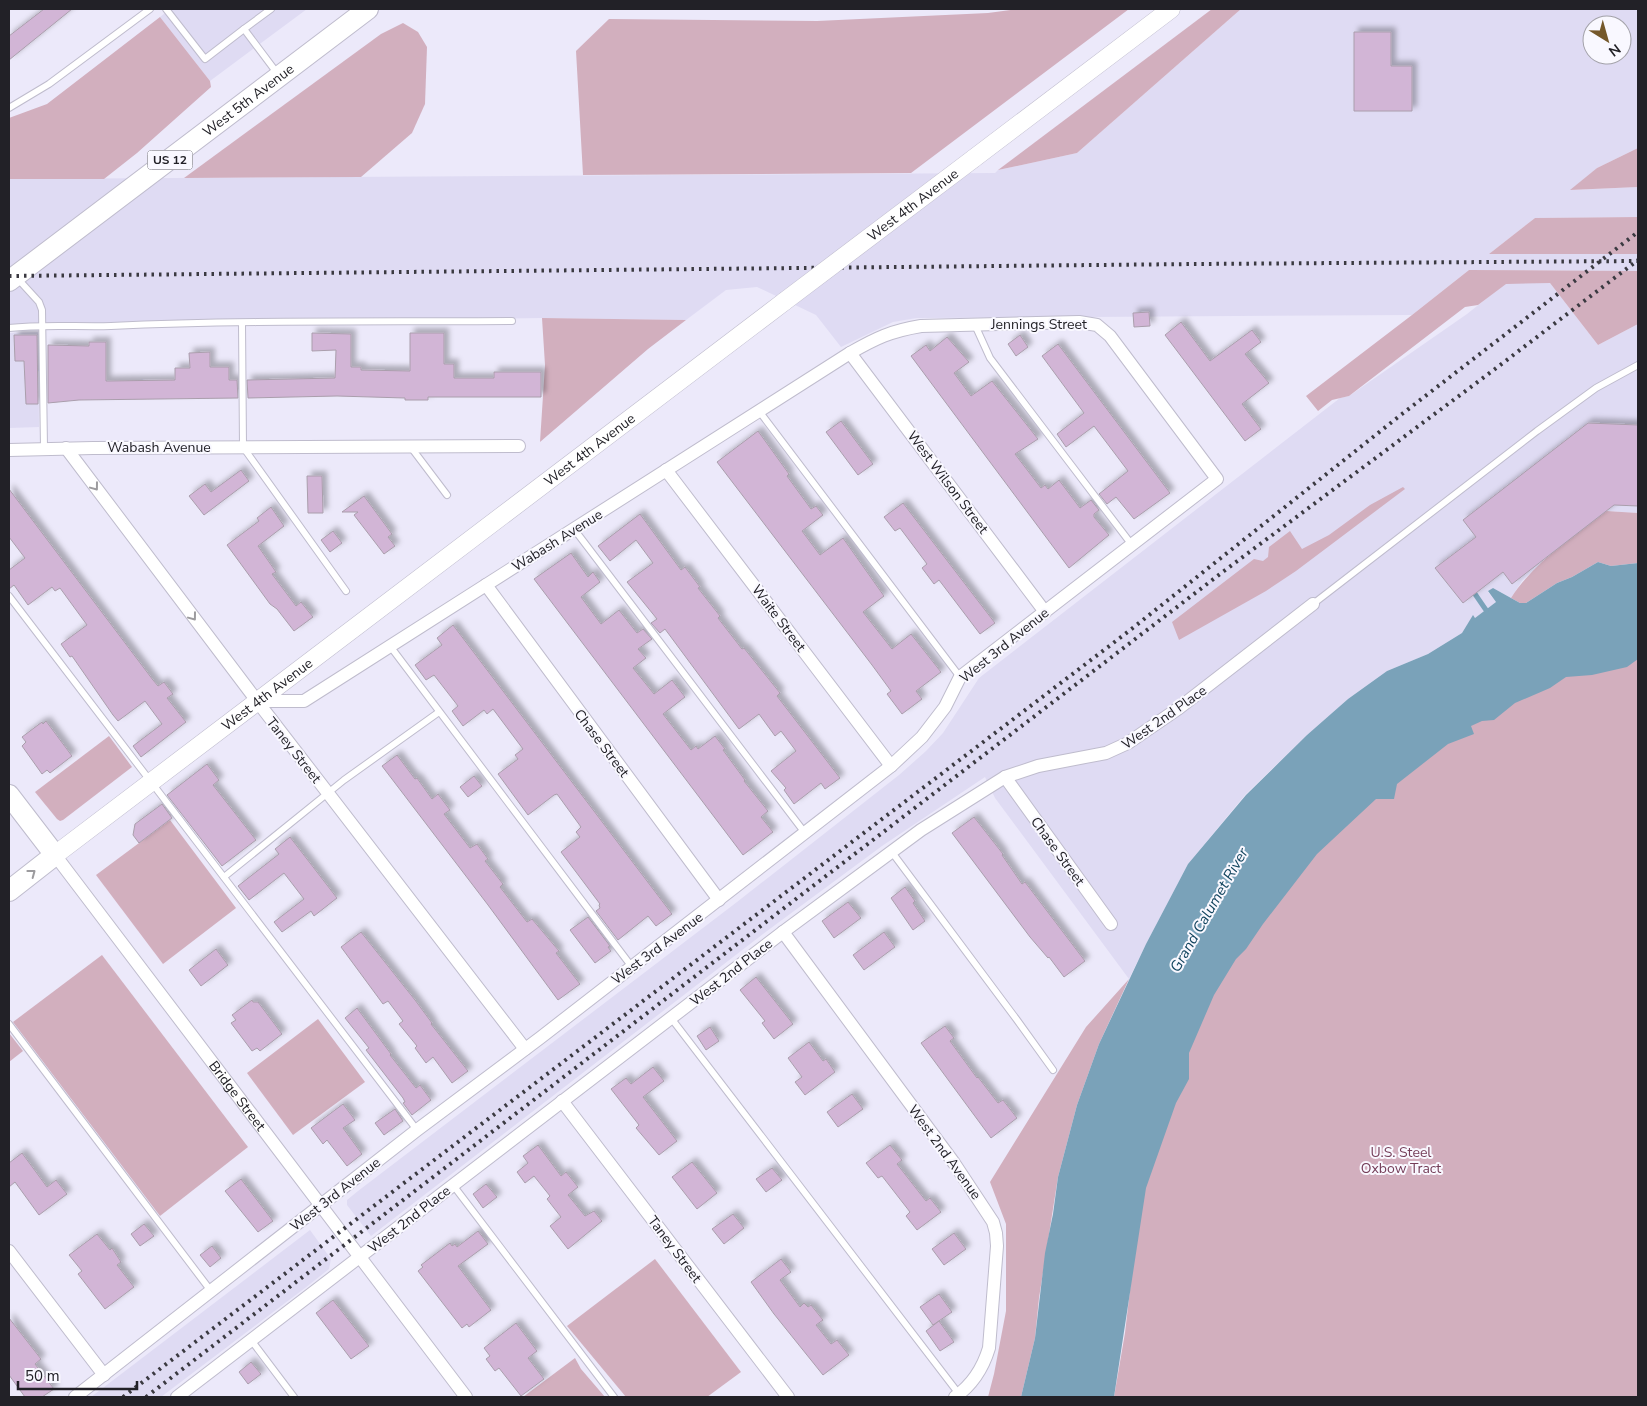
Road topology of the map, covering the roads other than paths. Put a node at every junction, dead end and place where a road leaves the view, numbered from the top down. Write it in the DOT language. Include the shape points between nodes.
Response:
graph roads {
  1 [pos="150,9"];
  2 [pos="166,9"];
  3 [pos="271,9"];
  4 [pos="368,9"];
  5 [pos="1171,9"];
  6 [pos="244,29"];
  7 [pos="280,76"];
  8 [pos="9,108"];
  9 [pos="12,278"];
  10 [pos="512,321"];
  11 [pos="242,323"];
  12 [pos="975,325"];
  13 [pos="43,326"];
  14 [pos="9,328"];
  15 [pos="850,352"];
  16 [pos="1638,365"];
  17 [pos="759,411"];
  18 [pos="410,446"];
  19 [pos="519,446"];
  20 [pos="242,447"];
  21 [pos="44,448"];
  22 [pos="66,448"];
  23 [pos="9,450"];
  24 [pos="666,470"];
  25 [pos="1217,479"];
  26 [pos="447,495"];
  27 [pos="574,529"];
  28 [pos="1132,545"];
  29 [pos="486,585"];
  30 [pos="346,591"];
  31 [pos="9,596"];
  32 [pos="1313,604"];
  33 [pos="1045,612"];
  34 [pos="390,646"];
  35 [pos="960,677"];
  36 [pos="257,701"];
  37 [pos="439,712"];
  38 [pos="891,766"];
  39 [pos="1005,777"];
  40 [pos="151,781"];
  41 [pos="328,794"];
  42 [pos="9,795"];
  43 [pos="806,833"];
  44 [pos="891,851"];
  45 [pos="55,856"];
  46 [pos="224,877"];
  47 [pos="9,891"];
  48 [pos="719,900"];
  49 [pos="1111,924"];
  50 [pos="783,932"];
  51 [pos="632,967"];
  52 [pos="671,1018"];
  53 [pos="9,1024"];
  54 [pos="524,1049"];
  55 [pos="1053,1070"];
  56 [pos="562,1101"];
  57 [pos="417,1130"];
  58 [pos="452,1185"];
  59 [pos="321,1206"];
  60 [pos="9,1251"];
  61 [pos="360,1257"];
  62 [pos="211,1291"];
  63 [pos="251,1340"];
  64 [pos="104,1375"];
  65 [pos="957,1396"];
  66 [pos="75,1397"];
  67 [pos="177,1397"];
  68 [pos="294,1397"];
  69 [pos="466,1397"];
  70 [pos="614,1397"];
  71 [pos="788,1397"];
  1 -- 8 [label="lane" via="48,84"];
  2 -- 6 [label="lane" via="205,59"];
  3 -- 6 [label="lane"];
  4 -- 7 [label="main road, West 5th Avenue / US 12"];
  5 -- 36 [label="main road, West 4th Avenue, bridge"];
  6 -- 7 [label="lane"];
  7 -- 9 [label="main road, West 5th Avenue / US 12"];
  9 -- 13 [label="lane" via="39,302"];
  10 -- 11 [label="lane"];
  11 -- 13 [label="lane"];
  11 -- 20 [label="lane"];
  12 -- 15 [label="street, Jennings Street" via="921,326 901,330 876,338"];
  12 -- 25 [label="street, Jennings Street" via="1079,322 1097,325 1110,336"];
  12 -- 28 [label="lane" via="990,358"];
  13 -- 14 [label="lane"];
  13 -- 21 [label="lane"];
  15 -- 17 [label="street, Wabash Avenue"];
  15 -- 33 [label="street, West Wilson Street"];
  16 -- 32 [label="lane" via="1596,388 1537,430"];
  17 -- 24 [label="street, Wabash Avenue"];
  17 -- 35 [label="lane"];
  18 -- 19 [label="street, Wabash Avenue"];
  18 -- 20 [label="street, Wabash Avenue"];
  18 -- 26 [label="lane"];
  20 -- 22 [label="street, Wabash Avenue"];
  20 -- 30 [label="lane"];
  21 -- 22 [label="street, Wabash Avenue"];
  21 -- 23 [label="street, Wabash Avenue"];
  22 -- 36 [label="street, Taney Street, one-way"];
  24 -- 27 [label="street, Wabash Avenue"];
  24 -- 38 [label="street, Waite Street"];
  25 -- 28 [label="street, West 3rd Avenue"];
  27 -- 29 [label="street, Wabash Avenue"];
  27 -- 43 [label="lane"];
  28 -- 33 [label="street, West 3rd Avenue"];
  29 -- 34 [label="street, Wabash Avenue"];
  29 -- 48 [label="street, Chase Street"];
  31 -- 40 [label="lane"];
  32 -- 39 [label="street, West 2nd Place" via="1180,708 1128,743 1106,753 1038,766"];
  33 -- 35 [label="street, West 3rd Avenue"];
  34 -- 36 [label="street, Wabash Avenue" via="304,701"];
  34 -- 37 [label="lane"];
  35 -- 38 [label="street, West 3rd Avenue" via="945,707 922,737"];
  36 -- 40 [label="main road, West 4th Avenue"];
  36 -- 41 [label="street, Taney Street"];
  37 -- 41 [label="lane"];
  37 -- 51 [label="lane"];
  38 -- 43 [label="street, West 3rd Avenue"];
  39 -- 44 [label="street, West 2nd Place"];
  39 -- 49 [label="street, Chase Street"];
  40 -- 45 [label="main road, West 4th Avenue"];
  40 -- 46 [label="lane"];
  41 -- 46 [label="lane"];
  41 -- 54 [label="street, Taney Street"];
  42 -- 45 [label="main road, Bridge Street"];
  43 -- 48 [label="street, West 3rd Avenue"];
  44 -- 50 [label="street, West 2nd Place"];
  44 -- 55 [label="lane"];
  47 -- 45 [label="main road, West 4th Avenue, one-way"];
  45 -- 59 [label="street, Bridge Street"];
  46 -- 57 [label="lane"];
  48 -- 51 [label="street, West 3rd Avenue"];
  50 -- 52 [label="street, West 2nd Place"];
  50 -- 65 [label="street, West 2nd Avenue" via="957,1167 995,1227 997,1246 989,1348 978,1374"];
  51 -- 54 [label="street, West 3rd Avenue"];
  52 -- 56 [label="street, West 2nd Place"];
  52 -- 65 [label="lane"];
  53 -- 62 [label="lane"];
  54 -- 57 [label="street, West 3rd Avenue"];
  56 -- 58 [label="street, West 2nd Place"];
  56 -- 71 [label="street, Taney Street"];
  57 -- 59 [label="street, West 3rd Avenue"];
  58 -- 61 [label="street, West 2nd Place"];
  58 -- 70 [label="lane"];
  59 -- 61 [label="street, Bridge Street"];
  59 -- 62 [label="street, West 3rd Avenue"];
  60 -- 64 [label="street"];
  61 -- 63 [label="street, West 2nd Place"];
  61 -- 69 [label="street, Bridge Street"];
  62 -- 64 [label="street, West 3rd Avenue"];
  63 -- 67 [label="street, West 2nd Place"];
  63 -- 68 [label="lane"];
  64 -- 66 [label="street, West 3rd Avenue"];
}
